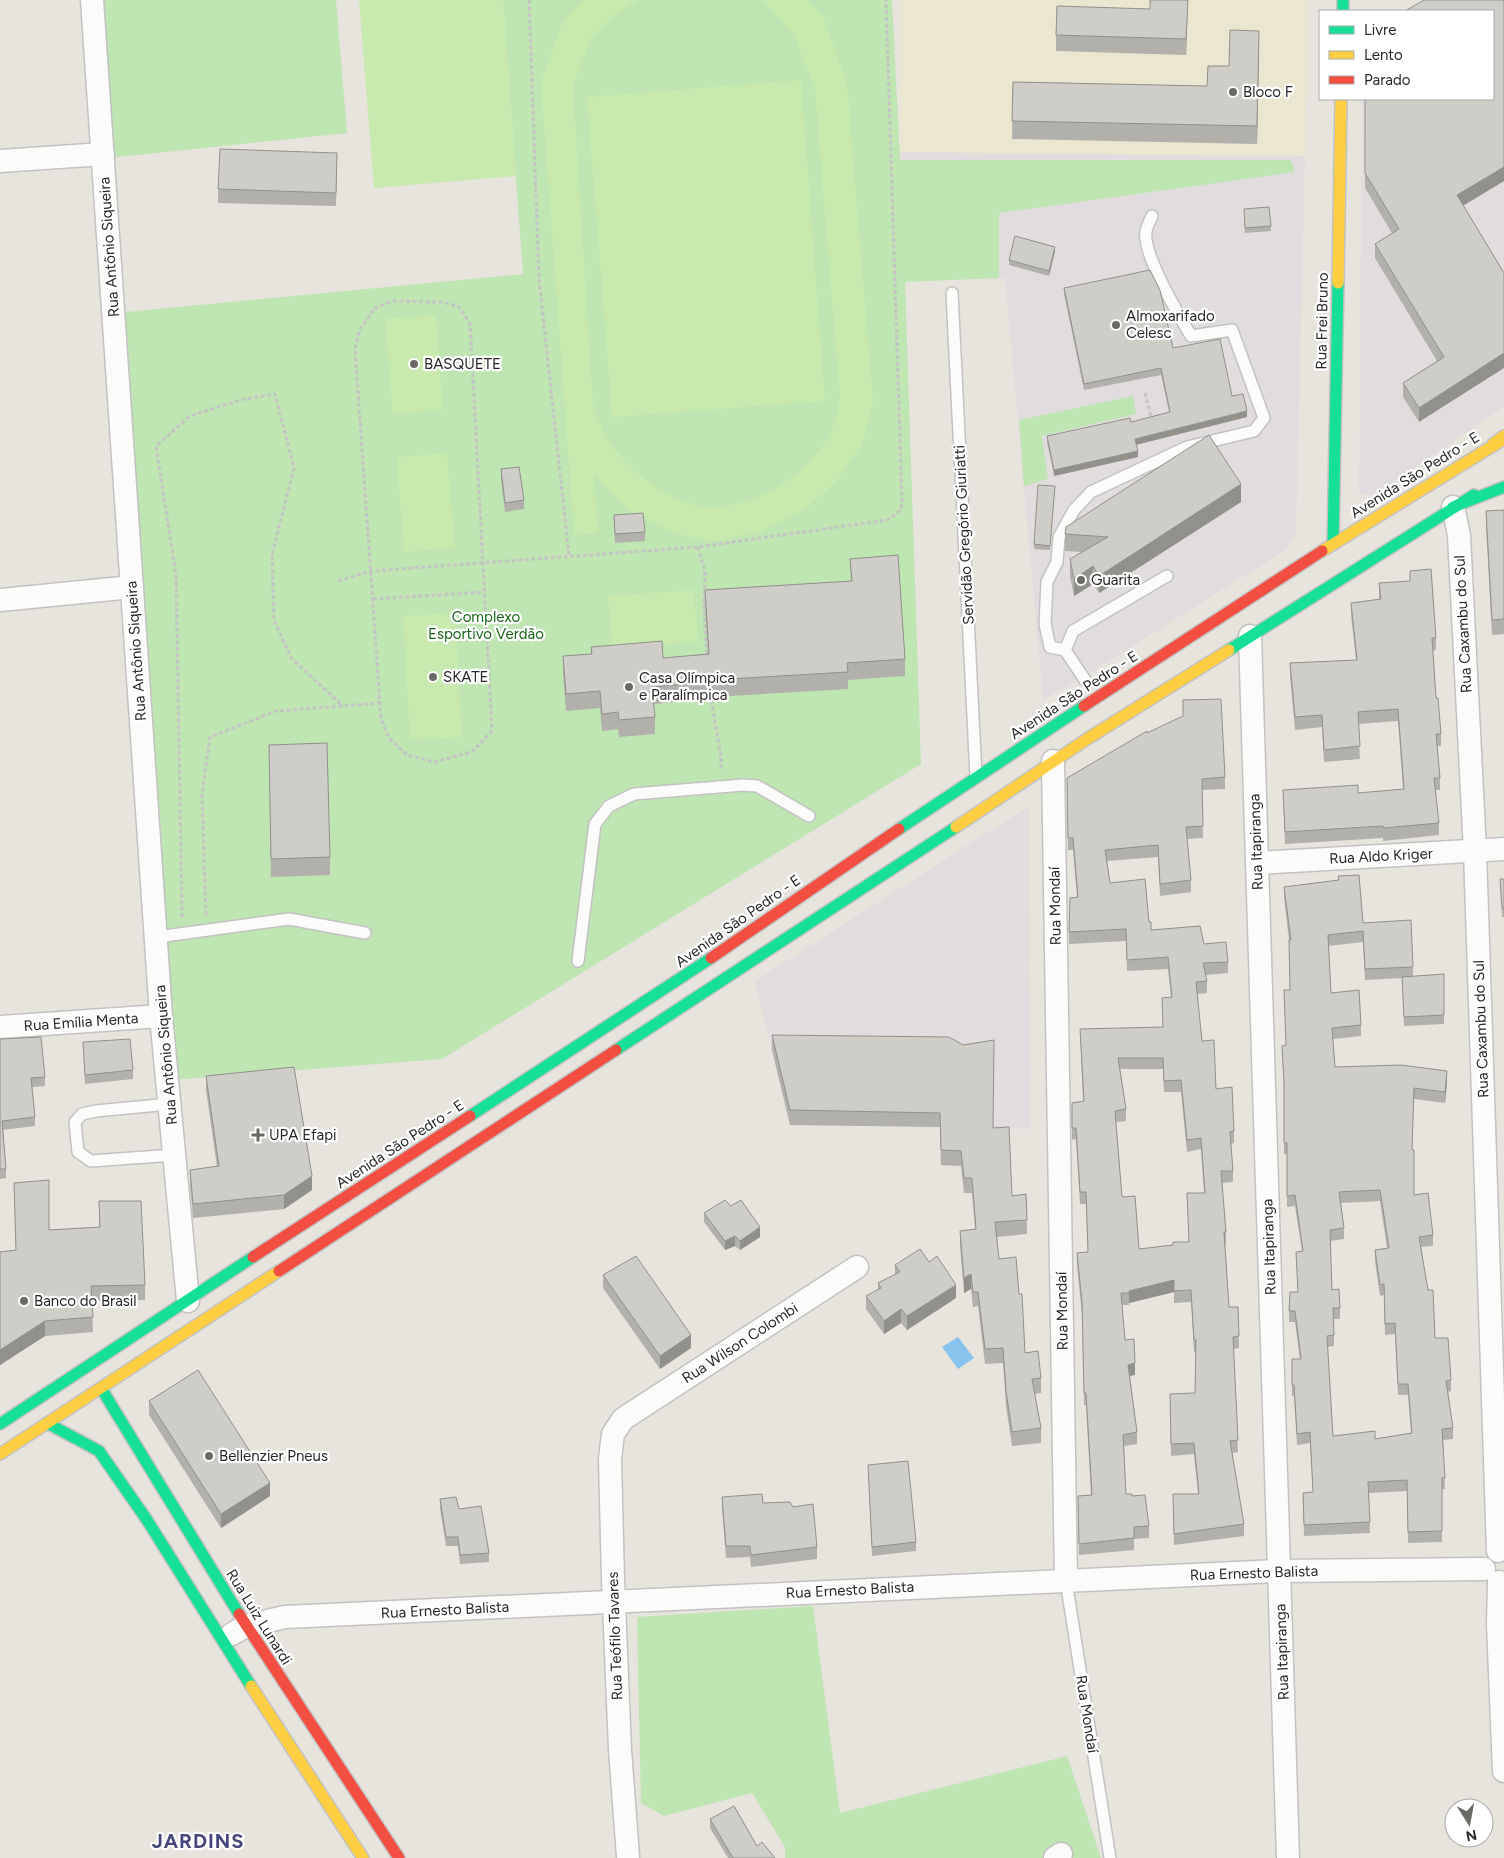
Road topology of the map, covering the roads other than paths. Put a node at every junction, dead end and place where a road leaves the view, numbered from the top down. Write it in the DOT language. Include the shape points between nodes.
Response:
graph roads {
  1 [pos="92,0"];
  2 [pos="1341,100"];
  3 [pos="103,154"];
  4 [pos="0,161"];
  5 [pos="1152,216"];
  6 [pos="952,294"];
  7 [pos="1500,440"];
  8 [pos="1504,479"];
  9 [pos="1504,486"];
  10 [pos="1452,507"];
  11 [pos="1333,544"];
  12 [pos="1167,576"];
  13 [pos="132,587"];
  14 [pos="0,600"];
  15 [pos="1250,636"];
  16 [pos="1064,650"];
  17 [pos="1085,680"];
  18 [pos="1053,760"];
  19 [pos="976,777"];
  20 [pos="809,816"];
  21 [pos="1504,849"];
  22 [pos="1475,851"];
  23 [pos="1257,863"];
  24 [pos="365,933"];
  25 [pos="157,937"];
  26 [pos="578,961"];
  27 [pos="161,1016"];
  28 [pos="0,1027"];
  29 [pos="169,1104"];
  30 [pos="174,1155"];
  31 [pos="857,1267"];
  32 [pos="188,1302"];
  33 [pos="101,1388"];
  34 [pos="623,1419"];
  35 [pos="47,1423"];
  36 [pos="0,1424"];
  37 [pos="0,1454"];
  38 [pos="1501,1552"];
  39 [pos="1279,1571"];
  40 [pos="1496,1577"];
  41 [pos="1066,1581"];
  42 [pos="614,1601"];
  43 [pos="246,1626"];
  44 [pos="221,1640"];
  45 [pos="1504,1771"];
  46 [pos="628,1856"];
  47 [pos="363,1858"];
  48 [pos="398,1858"];
  49 [pos="1110,1858"];
  50 [pos="1288,1858"];
  1 -- 3 [label="street, Rua Antônio Siqueira"];
  2 -- 11 [label="main road, Rua Frei Bruno"];
  3 -- 4 [label="street"];
  3 -- 13 [label="street, Rua Antônio Siqueira"];
  5 -- 16 [label="lane" via="1146,232 1166,293 1191,336 1232,330 1264,418 1254,431 1187,447 1091,492 1074,510 1058,537 1057,562 1047,582 1045,624 1050,647"];
  6 -- 19 [label="lane, Servidão Gregório Giuriatti"];
  7 -- 11 [label="main road, Avenida São Pedro - E"];
  8 -- 10 [label="main road"];
  9 -- 10 [label="main road"];
  10 -- 15 [label="main road"];
  10 -- 22 [label="street, Rua Caxambu do Sul" via="1459,535"];
  11 -- 19 [label="main road, Avenida São Pedro - E"];
  12 -- 16 [label="lane" via="1073,631"];
  13 -- 14 [label="street"];
  13 -- 25 [label="street, Rua Antônio Siqueira"];
  15 -- 18 [label="main road"];
  15 -- 23 [label="street, Rua Itapiranga"];
  16 -- 17 [label="lane"];
  18 -- 33 [label="main road" via="988,806"];
  18 -- 41 [label="street, Rua Mondaí"];
  19 -- 32 [label="main road, Avenida São Pedro - E" via="672,986"];
  20 -- 26 [label="lane" via="757,786 743,784 634,794 609,806 595,824"];
  21 -- 22 [label="street, Rua Aldo Kriger"];
  22 -- 23 [label="street, Rua Aldo Kriger"];
  22 -- 38 [label="street, Rua Caxambu do Sul"];
  23 -- 39 [label="street, Rua Itapiranga"];
  24 -- 25 [label="lane" via="289,919"];
  25 -- 27 [label="street, Rua Antônio Siqueira"];
  27 -- 28 [label="street, Rua Emília Menta"];
  27 -- 29 [label="street, Rua Antônio Siqueira"];
  29 -- 30 [label="street, Rua Antônio Siqueira"];
  29 -- 30 [label="lane" via="82,1114 75,1122 76,1141 78,1152 91,1161"];
  30 -- 32 [label="street, Rua Antônio Siqueira"];
  31 -- 34 [label="street, Rua Wilson Colombi"];
  32 -- 36 [label="main road, Avenida São Pedro - E"];
  33 -- 35 [label="main road"];
  33 -- 43 [label="main road, Rua Luiz Lunardi"];
  34 -- 42 [label="street, Rua Teófilo Tavares" via="614,1434 610,1459"];
  35 -- 37 [label="main road"];
  35 -- 44 [label="main road" via="100,1450 148,1520"];
  38 -- 40 [label="street" via="1489,1555 1484,1564"];
  39 -- 40 [label="street, Rua Ernesto Balista"];
  39 -- 41 [label="street, Rua Ernesto Balista"];
  39 -- 50 [label="street, Rua Itapiranga"];
  40 -- 45 [label="street"];
  41 -- 42 [label="street, Rua Ernesto Balista"];
  41 -- 49 [label="lane, Rua Mondaí"];
  42 -- 43 [label="street, Rua Ernesto Balista" via="285,1617"];
  42 -- 46 [label="street, Rua Teófilo Tavares"];
  43 -- 44 [label="street, Rua Ernesto Balista"];
  43 -- 48 [label="main road, Rua Luiz Lunardi"];
  44 -- 47 [label="main road"];
}
